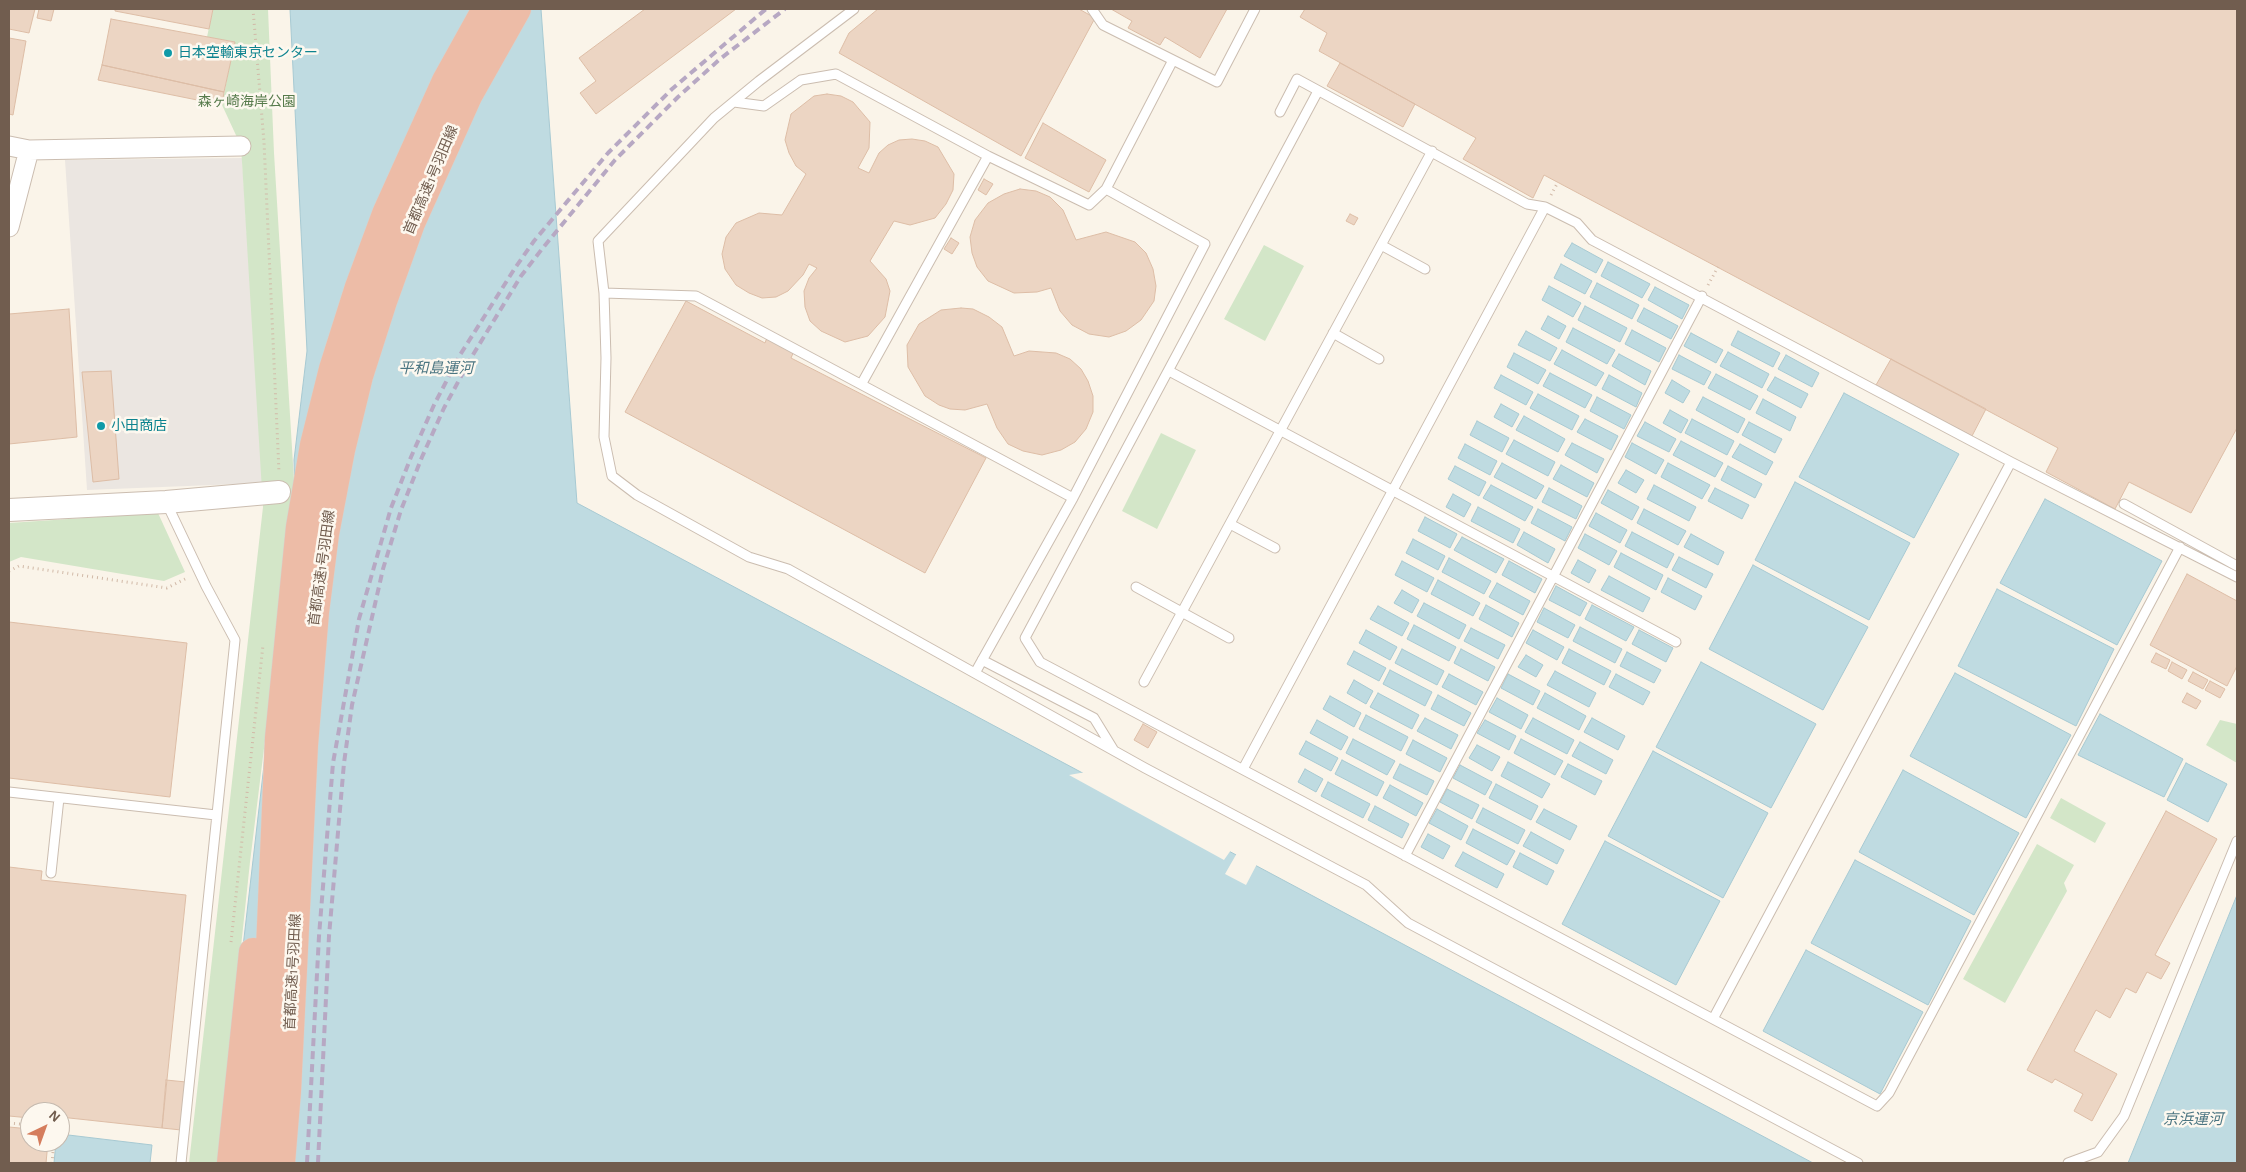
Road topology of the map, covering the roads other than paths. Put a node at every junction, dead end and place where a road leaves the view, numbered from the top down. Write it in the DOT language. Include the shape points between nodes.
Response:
graph roads {
  1 [pos="486,9"];
  2 [pos="517,9"];
  3 [pos="854,9"];
  4 [pos="1092,9"];
  5 [pos="1255,9"];
  6 [pos="1173,60"];
  7 [pos="1318,91"];
  8 [pos="734,102"];
  9 [pos="1280,112"];
  10 [pos="9,146"];
  11 [pos="242,146"];
  12 [pos="29,150"];
  13 [pos="1432,151"];
  14 [pos="988,156"];
  15 [pos="1106,189"];
  16 [pos="1545,207"];
  17 [pos="9,227"];
  18 [pos="1381,245"];
  19 [pos="1425,269"];
  20 [pos="604,293"];
  21 [pos="1702,296"];
  22 [pos="1333,333"];
  23 [pos="1378,359"];
  24 [pos="1169,371"];
  25 [pos="862,383"];
  26 [pos="1280,431"];
  27 [pos="2011,462"];
  28 [pos="1392,491"];
  29 [pos="280,492"];
  30 [pos="1074,498"];
  31 [pos="166,502"];
  32 [pos="2124,504"];
  33 [pos="9,510"];
  34 [pos="1230,524"];
  35 [pos="2180,547"];
  36 [pos="1275,548"];
  37 [pos="2237,566"];
  38 [pos="1554,576"];
  39 [pos="2237,577"];
  40 [pos="1136,587"];
  41 [pos="1182,612"];
  42 [pos="1229,638"];
  43 [pos="1676,642"];
  44 [pos="982,660"];
  45 [pos="975,673"];
  46 [pos="1144,682"];
  47 [pos="279,738"];
  48 [pos="1114,751"];
  49 [pos="1243,769"];
  50 [pos="9,792"];
  51 [pos="59,798"];
  52 [pos="216,814"];
  53 [pos="2237,841"];
  54 [pos="1405,856"];
  55 [pos="51,873"];
  56 [pos="1713,1019"];
  57 [pos="181,1163"];
  58 [pos="231,1163"];
  59 [pos="258,1163"];
  60 [pos="281,1163"];
  61 [pos="1858,1163"];
  62 [pos="2068,1163"];
  1 -- 47 [label="highway, 首都高速1号羽田線" via="446,80 397,188 359,287 333,369 314,445 300,527"];
  2 -- 60 [label="highway, 首都高速1号羽田線" via="468,96 411,223 359,376 340,450 325,534 310,669"];
  3 -- 8 [label="lane"];
  4 -- 6 [label="lane" via="1103,25"];
  5 -- 6 [label="lane" via="1217,82"];
  6 -- 15 [label="lane"];
  7 -- 9 [label="lane" via="1297,79"];
  7 -- 13 [label="lane"];
  7 -- 24 [label="lane"];
  8 -- 14 [label="lane" via="764,106 801,80 836,74"];
  8 -- 20 [label="lane" via="714,118 598,241"];
  10 -- 12 [label="street"];
  11 -- 12 [label="street"];
  12 -- 17 [label="street"];
  13 -- 16 [label="lane" via="1527,204"];
  13 -- 18 [label="lane"];
  14 -- 15 [label="lane" via="1089,206"];
  14 -- 25 [label="lane"];
  15 -- 30 [label="lane" via="1205,244"];
  16 -- 21 [label="lane" via="1577,223 1592,240"];
  16 -- 28 [label="lane"];
  18 -- 19 [label="lane"];
  18 -- 22 [label="lane"];
  20 -- 25 [label="lane" via="696,296"];
  20 -- 45 [label="lane" via="604,437 612,476 637,495 749,557 788,568"];
  21 -- 27 [label="lane"];
  21 -- 38 [label="lane"];
  22 -- 23 [label="lane"];
  22 -- 26 [label="lane"];
  24 -- 26 [label="lane"];
  24 -- 49 [label="lane" via="1026,638 1040,662"];
  25 -- 30 [label="lane"];
  26 -- 28 [label="lane"];
  26 -- 34 [label="lane"];
  27 -- 35 [label="lane"];
  27 -- 56 [label="lane"];
  28 -- 38 [label="lane"];
  28 -- 49 [label="lane"];
  29 -- 31 [label="street"];
  30 -- 44 [label="lane"];
  31 -- 33 [label="street"];
  31 -- 52 [label="lane" via="235,640"];
  32 -- 37 [label="lane"];
  34 -- 36 [label="lane"];
  34 -- 41 [label="lane"];
  35 -- 39 [label="lane"];
  35 -- 56 [label="lane" via="1894,1084 1877,1106"];
  38 -- 43 [label="lane"];
  38 -- 54 [label="lane"];
  40 -- 41 [label="lane"];
  41 -- 42 [label="lane"];
  41 -- 46 [label="lane"];
  44 -- 45 [label="lane"];
  44 -- 48 [label="lane" via="1094,718"];
  45 -- 48 [label="lane"];
  47 -- 58 [label="highway" via="257,909"];
  47 -- 59 [label="highway, 首都高速1号羽田線" via="265,1079"];
  48 -- 61 [label="lane" via="1366,884 1408,924"];
  49 -- 54 [label="lane"];
  50 -- 51 [label="lane"];
  51 -- 52 [label="lane"];
  51 -- 55 [label="lane"];
  52 -- 57 [label="lane"];
  53 -- 62 [label="lane" via="2124,1116 2098,1152"];
  54 -- 56 [label="lane"];
}
